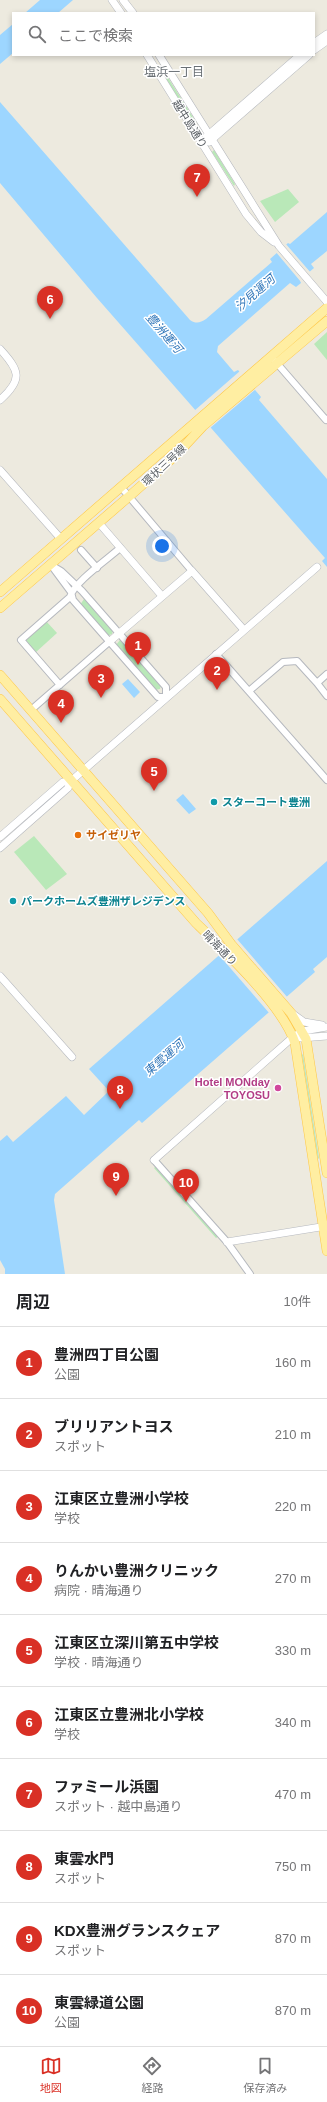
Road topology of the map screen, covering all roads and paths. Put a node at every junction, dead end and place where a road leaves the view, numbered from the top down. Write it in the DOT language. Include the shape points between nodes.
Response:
graph roads {
  1 [pos="124,0"];
  2 [pos="115,1"];
  3 [pos="120,12"];
  4 [pos="132,12"];
  5 [pos="327,36"];
  6 [pos="315,42"];
  7 [pos="315,49"];
  8 [pos="148,56"];
  9 [pos="160,56"];
  10 [pos="299,56"];
  11 [pos="308,56"];
  12 [pos="166,66"];
  13 [pos="157,71"];
  14 [pos="210,137"];
  15 [pos="202,144"];
  16 [pos="279,246"];
  17 [pos="327,302"];
  18 [pos="327,308"];
  19 [pos="327,321"];
  20 [pos="0,349"];
  21 [pos="271,357"];
  22 [pos="278,365"];
  23 [pos="250,381"];
  24 [pos="0,400"];
  25 [pos="327,419"];
  26 [pos="200,423"];
  27 [pos="0,470"];
  28 [pos="120,487"];
  29 [pos="129,497"];
  30 [pos="99,523"];
  31 [pos="61,539"];
  32 [pos="120,548"];
  33 [pos="81,550"];
  34 [pos="42,555"];
  35 [pos="51,565"];
  36 [pos="317,567"];
  37 [pos="97,568"];
  38 [pos="192,571"];
  39 [pos="74,590"];
  40 [pos="0,592"];
  41 [pos="162,596"];
  42 [pos="0,608"];
  43 [pos="244,630"];
  44 [pos="119,634"];
  45 [pos="109,642"];
  46 [pos="216,654"];
  47 [pos="327,674"];
  48 [pos="0,675"];
  49 [pos="317,683"];
  50 [pos="60,685"];
  51 [pos="249,691"];
  52 [pos="327,696"];
  53 [pos="166,697"];
  54 [pos="0,699"];
  55 [pos="31,710"];
  56 [pos="84,770"];
  57 [pos="327,780"];
  58 [pos="71,781"];
  59 [pos="124,816"];
  60 [pos="111,827"];
  61 [pos="0,837"];
  62 [pos="3,845"];
  63 [pos="162,860"];
  64 [pos="149,870"];
  65 [pos="228,947"];
  66 [pos="0,976"];
  67 [pos="279,1006"];
  68 [pos="291,1013"];
  69 [pos="327,1026"];
  70 [pos="305,1035"];
  71 [pos="327,1036"];
  72 [pos="293,1037"];
  73 [pos="72,1057"];
  74 [pos="154,1160"];
  75 [pos="327,1173"];
  76 [pos="325,1226"];
  77 [pos="227,1242"];
  78 [pos="327,1251"];
  79 [pos="250,1274"];
  1 -- 4 [label="street"];
  2 -- 3 [label="street"];
  5 -- 6 [label="street"];
  5 -- 7 [label="street"];
  8 -- 13 [label="street, 越中島通り"];
  9 -- 12 [label="street, 越中島通り"];
  10 -- 14 [label="street"];
  11 -- 14 [label="street"];
  12 -- 13 [label="street"];
  12 -- 14 [label="street, 越中島通り"];
  13 -- 15 [label="street, 越中島通り"];
  14 -- 15 [label="street"];
  14 -- 16 [label="street, 越中島通り"];
  15 -- 16 [label="street, 越中島通り" via="253,224"];
  16 -- 17 [label="street, 越中島通り"];
  18 -- 21 [label="main road, 環状三号線"];
  19 -- 22 [label="main road, 環状三号線"];
  20 -- 24 [label="street" via="13,364 17,378 14,386"];
  21 -- 22 [label="street"];
  21 -- 23 [label="main road, 環状三号線"];
  22 -- 23 [label="main road, 環状三号線"];
  22 -- 25 [label="street"];
  23 -- 26 [label="main road, 環状三号線"];
  26 -- 28 [label="main road, 環状三号線"];
  26 -- 29 [label="main road, 環状三号線" via="176,455"];
  27 -- 31 [label="street"];
  28 -- 29 [label="street"];
  28 -- 31 [label="main road, 環状三号線"];
  29 -- 30 [label="main road, 環状三号線"];
  29 -- 38 [label="street"];
  30 -- 32 [label="street"];
  30 -- 35 [label="main road, 環状三号線"];
  31 -- 34 [label="main road, 環状三号線"];
  32 -- 37 [label="street"];
  32 -- 41 [label="street"];
  33 -- 37 [label="street"];
  34 -- 35 [label="street"];
  34 -- 40 [label="main road, 環状三号線"];
  35 -- 39 [label="street"];
  35 -- 42 [label="main road, 環状三号線"];
  36 -- 43 [label="street"];
  37 -- 39 [label="street"];
  38 -- 41 [label="street"];
  38 -- 43 [label="street"];
  39 -- 44 [label="street" via="82,591"];
  39 -- 45 [label="street" via="73,600"];
  39 -- 50 [label="street" via="70,597 21,640"];
  41 -- 44 [label="street"];
  43 -- 46 [label="street"];
  44 -- 45 [label="street"];
  44 -- 53 [label="street" via="166,687"];
  45 -- 50 [label="street"];
  45 -- 53 [label="street" via="158,698"];
  46 -- 51 [label="street"];
  46 -- 53 [label="street"];
  47 -- 49 [label="street"];
  48 -- 55 [label="main road, 晴海通り"];
  49 -- 51 [label="street" via="297,661 283,662"];
  49 -- 52 [label="street"];
  50 -- 55 [label="street"];
  51 -- 57 [label="street"];
  53 -- 56 [label="street"];
  54 -- 58 [label="main road, 晴海通り"];
  55 -- 56 [label="main road, 晴海通り"];
  56 -- 58 [label="street"];
  56 -- 59 [label="main road, 晴海通り"];
  58 -- 60 [label="main road, 晴海通り"];
  58 -- 61 [label="street" via="61,784"];
  58 -- 62 [label="street" via="68,788"];
  59 -- 60 [label="main road"];
  59 -- 63 [label="main road, 晴海通り"];
  60 -- 64 [label="main road, 晴海通り"];
  61 -- 62 [label="street"];
  63 -- 64 [label="main road"];
  63 -- 65 [label="main road, 晴海通り" via="208,913"];
  64 -- 65 [label="main road, 晴海通り" via="196,923"];
  65 -- 67 [label="main road, 晴海通り"];
  66 -- 73 [label="street"];
  67 -- 68 [label="main road, 晴海通り"];
  67 -- 72 [label="main road, 晴海通り"];
  68 -- 69 [label="street" via="304,1022"];
  68 -- 70 [label="main road, 晴海通り"];
  69 -- 70 [label="street"];
  70 -- 71 [label="street"];
  70 -- 72 [label="street"];
  70 -- 75 [label="main road, 晴海通り"];
  72 -- 74 [label="street"];
  72 -- 76 [label="main road, 晴海通り"];
  74 -- 77 [label="street"];
  76 -- 77 [label="street"];
  76 -- 78 [label="main road, 晴海通り"];
  77 -- 79 [label="street"];
}
